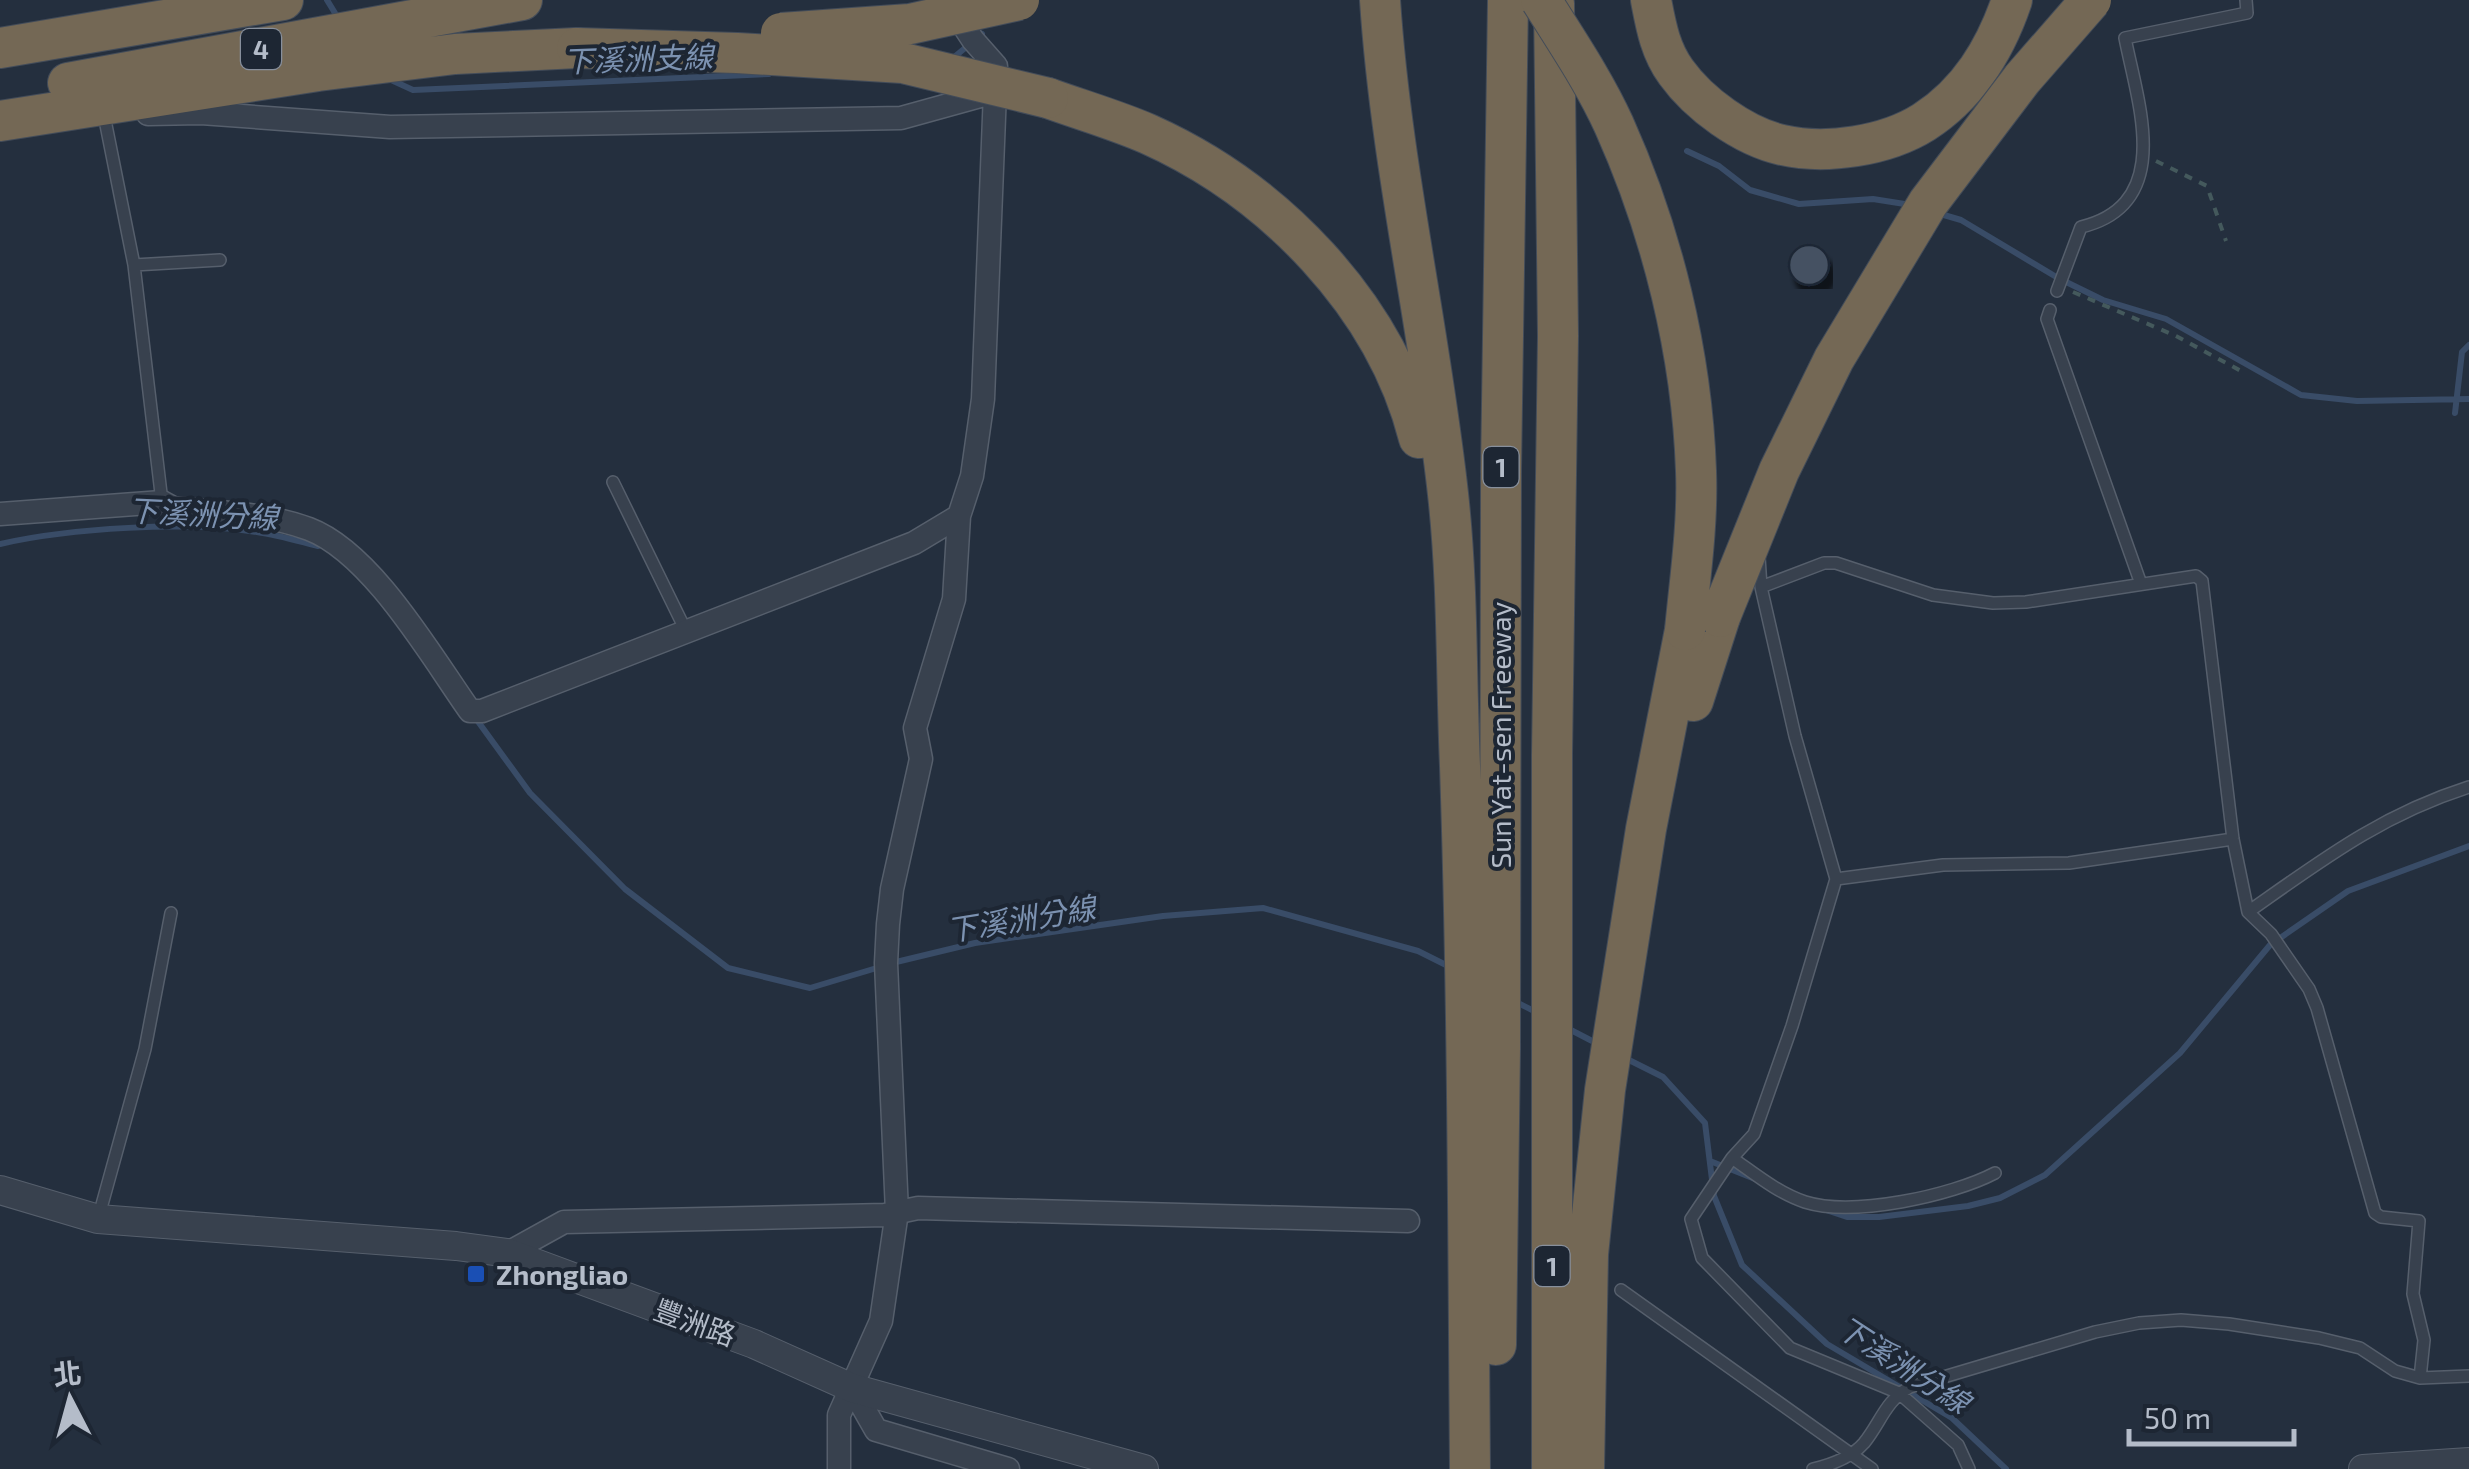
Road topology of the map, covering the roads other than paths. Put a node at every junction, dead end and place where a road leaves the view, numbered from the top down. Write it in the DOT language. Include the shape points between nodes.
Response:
graph roads {
  1 [pos="282,0"];
  2 [pos="522,0"];
  3 [pos="953,0"];
  4 [pos="1019,0"];
  5 [pos="1380,0"];
  6 [pos="1508,0"];
  7 [pos="1541,0"];
  8 [pos="1554,0"];
  9 [pos="1651,0"];
  10 [pos="2012,0"];
  11 [pos="2081,0"];
  12 [pos="2092,0"];
  13 [pos="2246,0"];
  14 [pos="0,48"];
  15 [pos="577,48"];
  16 [pos="995,92"];
  17 [pos="0,95"];
  18 [pos="104,115"];
  19 [pos="0,124"];
  20 [pos="220,260"];
  21 [pos="134,266"];
  22 [pos="2058,288"];
  23 [pos="2050,310"];
  24 [pos="613,482"];
  25 [pos="162,502"];
  26 [pos="0,514"];
  27 [pos="959,516"];
  28 [pos="2141,584"];
  29 [pos="1761,587"];
  30 [pos="1454,598"];
  31 [pos="1702,624"];
  32 [pos="688,633"];
  33 [pos="2469,787"];
  34 [pos="2233,838"];
  35 [pos="1836,878"];
  36 [pos="171,912"];
  37 [pos="2252,917"];
  38 [pos="1482,943"];
  39 [pos="1484,1046"];
  40 [pos="1732,1158"];
  41 [pos="1994,1173"];
  42 [pos="0,1190"];
  43 [pos="897,1212"];
  44 [pos="98,1219"];
  45 [pos="1408,1221"];
  46 [pos="508,1253"];
  47 [pos="1622,1290"];
  48 [pos="2469,1376"];
  49 [pos="2420,1378"];
  50 [pos="852,1388"];
  51 [pos="1898,1394"];
  52 [pos="1848,1454"];
  53 [pos="2469,1462"];
  54 [pos="2413,1466"];
  55 [pos="839,1469"];
  56 [pos="1008,1469"];
  57 [pos="1144,1469"];
  58 [pos="1470,1469"];
  59 [pos="1494,1469"];
  60 [pos="1552,1469"];
  61 [pos="1584,1469"];
  62 [pos="1813,1469"];
  63 [pos="1872,1469"];
  64 [pos="1969,1469"];
  65 [pos="2364,1469"];
  1 -- 14 [label="highway, 4"];
  2 -- 17 [label="highway, 4"];
  3 -- 16 [label="street" via="973,40 996,66"];
  4 -- 15 [label="highway, bridge" via="910,24"];
  5 -- 30 [label="highway" via="1398,175 1448,494"];
  6 -- 38 [label="highway, Sun Yat-sen Freeway / 1"];
  7 -- 31 [label="highway, bridge" via="1612,121 1637,179 1674,305 1696,472"];
  8 -- 60 [label="highway, Sun Yat-sen Freeway / 1"];
  9 -- 10 [label="highway" via="1657,36 1676,72 1702,100 1781,145 1829,148 1878,141 1922,123 1953,99 1983,65"];
  11 -- 29 [label="lane" via="1990,107 1868,287 1756,522"];
  12 -- 31 [label="highway, bridge" via="1928,203 1843,344"];
  13 -- 22 [label="lane" via="2247,13 2125,38 2145,136 2138,183 2108,220 2081,227"];
  15 -- 19 [label="highway" via="376,64"];
  15 -- 30 [label="highway, bridge" via="903,63 1048,98 1148,134 1244,188 1335,276 1409,400"];
  16 -- 18 [label="street" via="901,118 390,126 201,113"];
  16 -- 27 [label="street" via="983,399"];
  18 -- 19 [label="street"];
  18 -- 21 [label="lane"];
  20 -- 21 [label="lane"];
  21 -- 25 [label="lane"];
  23 -- 28 [label="lane"];
  24 -- 32 [label="lane"];
  25 -- 26 [label="street"];
  25 -- 32 [label="street" via="251,514 320,534 368,570 470,711"];
  27 -- 32 [label="street" via="914,543"];
  27 -- 43 [label="street" via="954,599 916,728 921,759 888,924"];
  28 -- 29 [label="lane" via="1993,602 1933,595 1824,563"];
  28 -- 34 [label="lane" via="2196,576 2202,581"];
  29 -- 35 [label="lane"];
  30 -- 38 [label="highway"];
  31 -- 61 [label="highway" via="1625,961 1606,1090 1588,1254"];
  33 -- 37 [label="lane" via="2359,834"];
  34 -- 35 [label="lane" via="2069,863 1944,865"];
  34 -- 37 [label="lane"];
  35 -- 40 [label="lane" via="1754,1134"];
  36 -- 44 [label="lane" via="145,1049"];
  37 -- 49 [label="lane" via="2272,934 2318,1008 2376,1213 2419,1221 2413,1294 2424,1340"];
  38 -- 39 [label="highway, Sun Yat-sen Freeway / 1"];
  39 -- 58 [label="highway"];
  39 -- 59 [label="highway, Sun Yat-sen Freeway / 1"];
  40 -- 41 [label="lane" via="1778,1190 1831,1206 1947,1193"];
  40 -- 51 [label="lane" via="1691,1219 1702,1258 1790,1348"];
  42 -- 44 [label="street, 豐洲路"];
  43 -- 45 [label="street"];
  43 -- 46 [label="street" via="564,1222"];
  43 -- 50 [label="street" via="881,1321"];
  44 -- 46 [label="street, 豐洲路"];
  46 -- 50 [label="street, 豐洲路" via="754,1344"];
  47 -- 52 [label="lane"];
  48 -- 49 [label="lane"];
  49 -- 51 [label="lane" via="2360,1348 2319,1338 2170,1320 2096,1332"];
  50 -- 55 [label="street" via="840,1415"];
  50 -- 56 [label="street" via="876,1430"];
  50 -- 57 [label="street, 豐洲路"];
  51 -- 52 [label="lane" via="1863,1444"];
  51 -- 64 [label="lane" via="1958,1445"];
  52 -- 62 [label="lane"];
  52 -- 63 [label="lane"];
  53 -- 54 [label="street"];
  54 -- 65 [label="street"];
}
